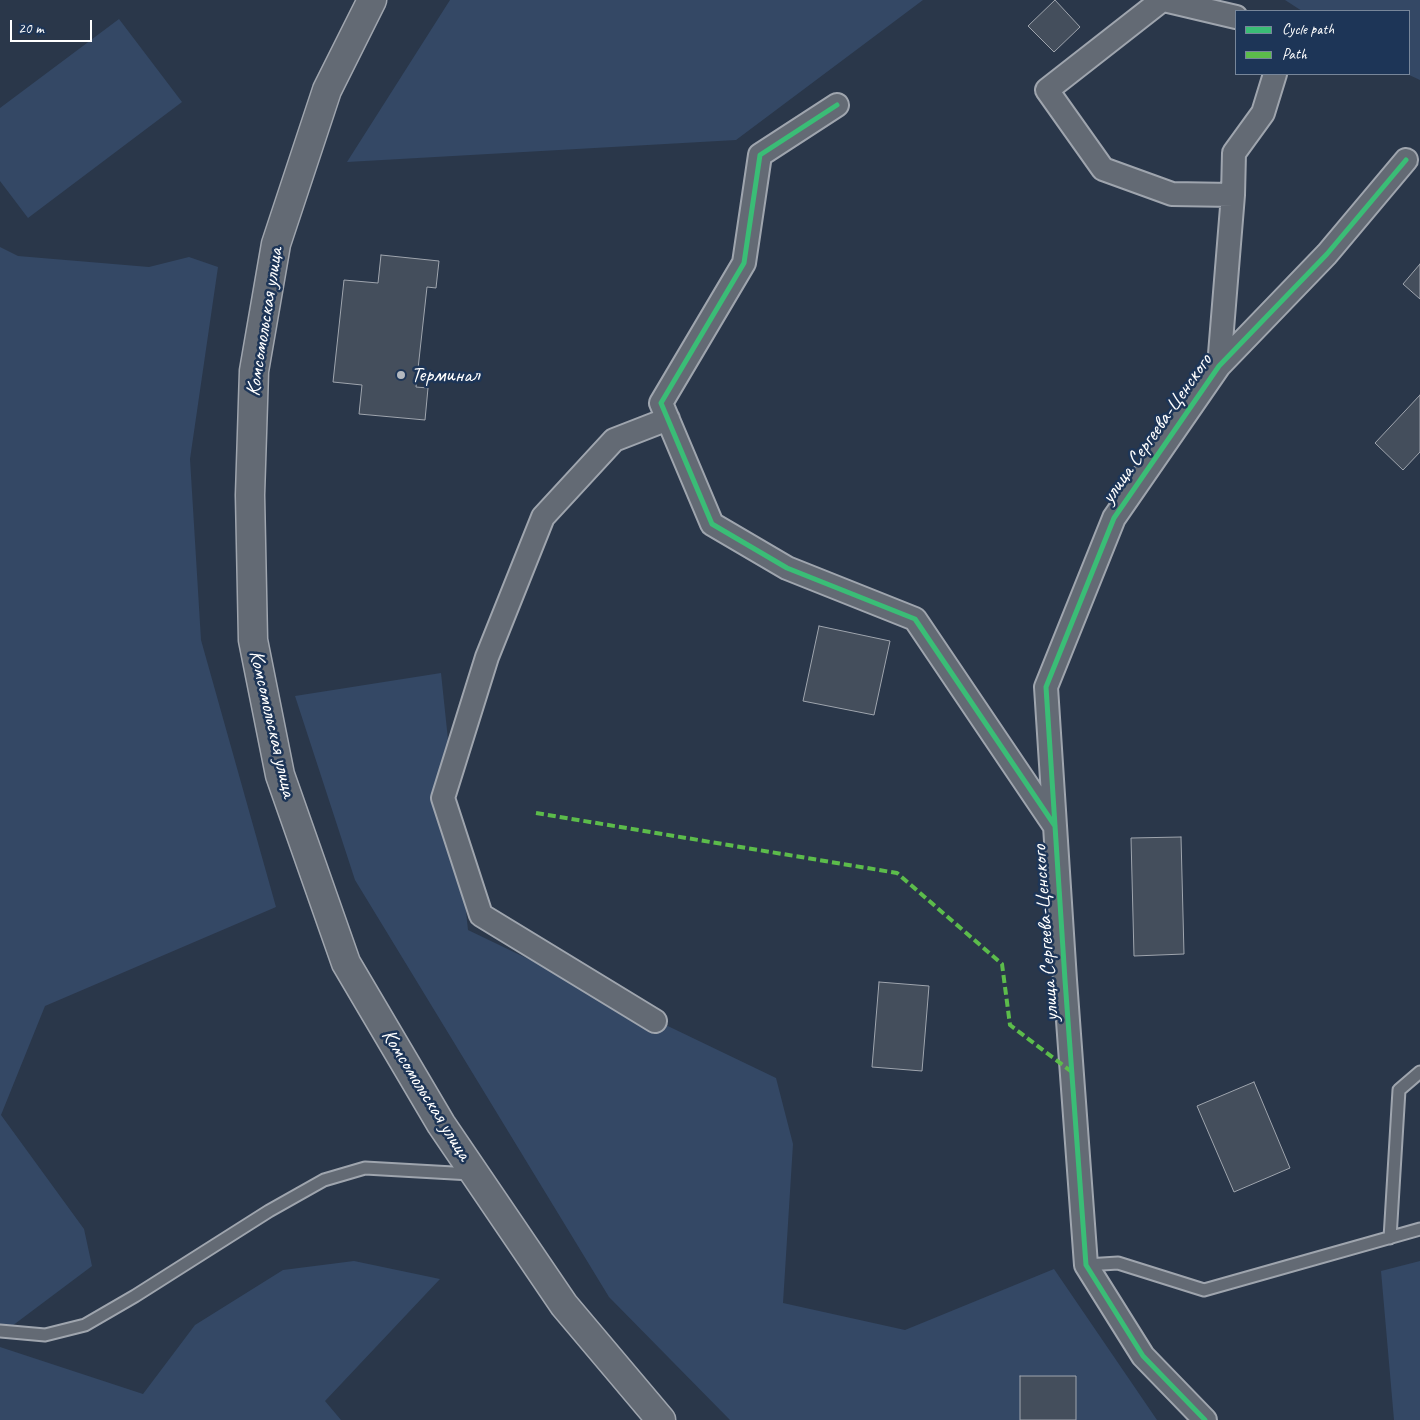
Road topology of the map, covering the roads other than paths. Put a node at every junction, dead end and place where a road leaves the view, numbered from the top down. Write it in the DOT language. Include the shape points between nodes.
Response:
graph roads {
  1 [pos="372,0"];
  2 [pos="1163,0"];
  3 [pos="1235,16"];
  4 [pos="1275,75"];
  5 [pos="837,105"];
  6 [pos="1406,160"];
  7 [pos="1233,195"];
  8 [pos="1219,366"];
  9 [pos="668,419"];
  10 [pos="1055,826"];
  11 [pos="655,1021"];
  12 [pos="1420,1072"];
  13 [pos="475,1174"];
  14 [pos="1420,1229"];
  15 [pos="1390,1238"];
  16 [pos="1086,1265"];
  17 [pos="0,1331"];
  18 [pos="661,1420"];
  19 [pos="1205,1420"];
  1 -- 13 [label="main road, Комсомольская улица" via="327,90 276,244 254,371 250,495 253,640 280,776 346,962 441,1124"];
  2 -- 3 [label="street"];
  2 -- 7 [label="street" via="1047,90 1104,169 1172,194"];
  4 -- 7 [label="street" via="1263,113 1234,153"];
  5 -- 9 [label="street" via="760,155 744,263 661,403"];
  6 -- 8 [label="street, улица Сергеева-Ценского" via="1327,254"];
  7 -- 8 [label="street"];
  8 -- 10 [label="street, улица Сергеева-Ценского" via="1114,518 1046,686"];
  9 -- 10 [label="street" via="712,524 787,568 916,619"];
  9 -- 11 [label="street" via="614,440 543,517 487,657 443,798 481,915"];
  10 -- 16 [label="street, улица Сергеева-Ценского"];
  12 -- 15 [label="lane" via="1399,1090"];
  13 -- 17 [label="lane" via="365,1168 324,1180 268,1211 85,1325 45,1335"];
  13 -- 18 [label="main road, Комсомольская улица" via="564,1304"];
  14 -- 15 [label="lane"];
  15 -- 16 [label="lane" via="1204,1290 1118,1263"];
  16 -- 19 [label="street, улица Сергеева-Ценского" via="1143,1356"];
}
